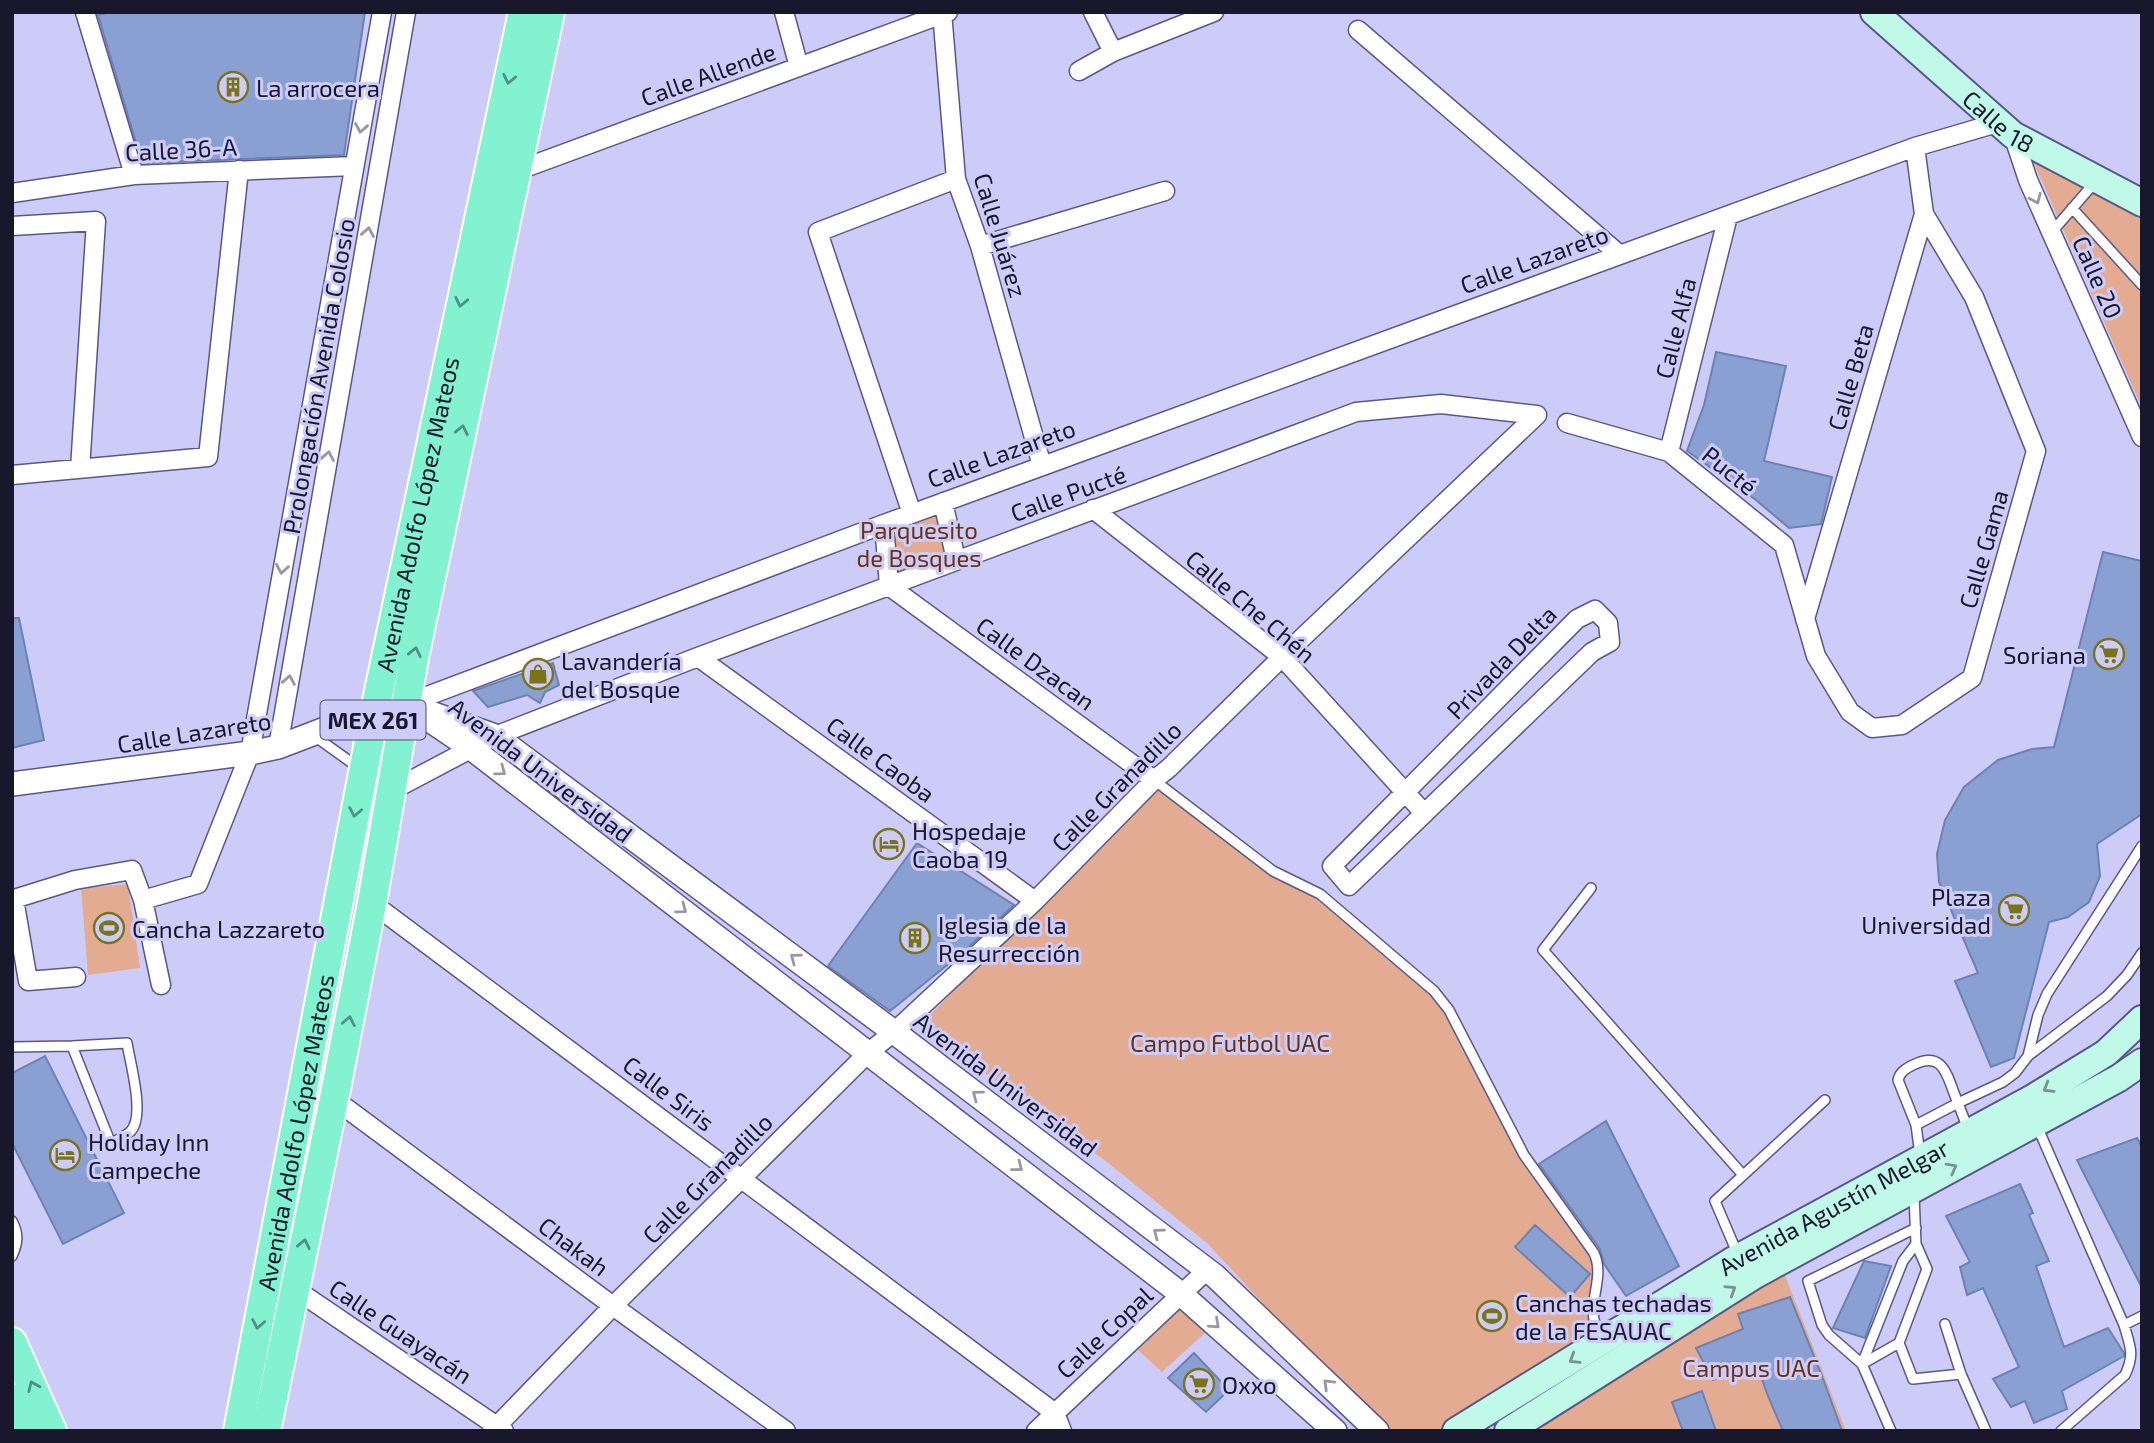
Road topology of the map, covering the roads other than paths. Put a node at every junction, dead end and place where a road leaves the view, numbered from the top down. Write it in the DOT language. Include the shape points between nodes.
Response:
graph roads {
  1 [pos="85,12"];
  2 [pos="382,12"];
  3 [pos="406,12"];
  4 [pos="523,12"];
  5 [pos="550,12"];
  6 [pos="784,12"];
  7 [pos="1093,12"];
  8 [pos="1214,12"];
  9 [pos="1874,12"];
  10 [pos="944,13"];
  11 [pos="1358,30"];
  12 [pos="1113,52"];
  13 [pos="799,67"];
  14 [pos="1079,71"];
  15 [pos="2005,129"];
  16 [pos="1914,147"];
  17 [pos="354,166"];
  18 [pos="239,170"];
  19 [pos="517,170"];
  20 [pos="134,175"];
  21 [pos="956,179"];
  22 [pos="2097,179"];
  23 [pos="486,185"];
  24 [pos="1166,191"];
  25 [pos="12,193"];
  26 [pos="2142,203"];
  27 [pos="2072,208"];
  28 [pos="1924,214"];
  29 [pos="1728,216"];
  30 [pos="12,226"];
  31 [pos="2051,233"];
  32 [pos="980,246"];
  33 [pos="1620,255"];
  34 [pos="2142,285"];
  35 [pos="1537,415"];
  36 [pos="1566,423"];
  37 [pos="2142,437"];
  38 [pos="1669,452"];
  39 [pos="1042,466"];
  40 [pos="80,469"];
  41 [pos="12,475"];
  42 [pos="943,502"];
  43 [pos="1093,509"];
  44 [pos="912,514"];
  45 [pos="884,524"];
  46 [pos="956,560"];
  47 [pos="889,586"];
  48 [pos="1805,619"];
  49 [pos="698,657"];
  50 [pos="1282,657"];
  51 [pos="1510,687"];
  52 [pos="1539,703"];
  53 [pos="406,704"];
  54 [pos="374,710"];
  55 [pos="1487,710"];
  56 [pos="1510,730"];
  57 [pos="312,734"];
  58 [pos="495,736"];
  59 [pos="278,747"];
  60 [pos="471,748"];
  61 [pos="250,753"];
  62 [pos="363,771"];
  63 [pos="1154,780"];
  64 [pos="12,784"];
  65 [pos="391,791"];
  66 [pos="1406,794"];
  67 [pos="1424,813"];
  68 [pos="2142,846"];
  69 [pos="1591,888"];
  70 [pos="143,900"];
  71 [pos="1035,901"];
  72 [pos="372,903"];
  73 [pos="2142,953"];
  74 [pos="76,976"];
  75 [pos="161,985"];
  76 [pos="2142,1018"];
  77 [pos="894,1032"];
  78 [pos="72,1046"];
  79 [pos="12,1047"];
  80 [pos="869,1052"];
  81 [pos="2028,1056"];
  82 [pos="2140,1065"];
  83 [pos="334,1099"];
  84 [pos="1825,1100"];
  85 [pos="1958,1103"];
  86 [pos="2036,1123"];
  87 [pos="1916,1125"];
  88 [pos="1969,1131"];
  89 [pos="1920,1157"];
  90 [pos="1743,1175"];
  91 [pos="742,1178"];
  92 [pos="1914,1189"];
  93 [pos="12,1221"];
  94 [pos="1916,1228"];
  95 [pos="1916,1244"];
  96 [pos="12,1256"];
  97 [pos="1738,1257"];
  98 [pos="1207,1270"];
  99 [pos="266,1281"];
  100 [pos="295,1289"];
  101 [pos="1181,1294"];
  102 [pos="613,1306"];
  103 [pos="2142,1316"];
  104 [pos="1945,1324"];
  105 [pos="2124,1325"];
  106 [pos="1603,1340"];
  107 [pos="12,1342"];
  108 [pos="1899,1343"];
  109 [pos="1862,1364"];
  110 [pos="1961,1374"];
  111 [pos="12,1398"];
  112 [pos="1055,1412"];
  113 [pos="498,1429"];
  114 [pos="27,1431"];
  115 [pos="52,1431"];
  116 [pos="238,1431"];
  117 [pos="266,1431"];
  118 [pos="786,1431"];
  119 [pos="1036,1431"];
  120 [pos="1062,1431"];
  121 [pos="1335,1431"];
  122 [pos="1377,1431"];
  123 [pos="1456,1431"];
  124 [pos="1508,1431"];
  125 [pos="1891,1431"];
  126 [pos="1986,1431"];
  127 [pos="2061,1431"];
  1 -- 20 [label="street"];
  2 -- 17 [label="street, one-way"];
  59 -- 3 [label="street, Prolongación Avenida Colosio, one-way"];
  4 -- 23 [label="main road, Avenida Adolfo López Mateos / MEX 261, one-way"];
  5 -- 19 [label="main road, Avenida Adolfo López Mateos / MEX 261"];
  6 -- 13 [label="street"];
  7 -- 12 [label="street"];
  8 -- 12 [label="street"];
  9 -- 15 [label="main road, Calle 18"];
  10 -- 13 [label="street, Calle Allende"];
  10 -- 21 [label="street, Calle Juárez"];
  11 -- 33 [label="street"];
  12 -- 14 [label="street"];
  13 -- 19 [label="street, Calle Allende"];
  15 -- 16 [label="street, Calle Lazareto"];
  15 -- 22 [label="main road, Calle 18"];
  15 -- 31 [label="street, Calle 20, one-way"];
  16 -- 28 [label="street, Calle Beta"];
  16 -- 29 [label="street, Calle Lazareto"];
  17 -- 18 [label="street, Calle 36-A"];
  17 -- 61 [label="street, one-way"];
  18 -- 20 [label="street, Calle 36-A"];
  18 -- 40 [label="street" via="208,457"];
  19 -- 23 [label="street, Calle Allende"];
  53 -- 19 [label="main road, Avenida Adolfo López Mateos / MEX 261, one-way"];
  20 -- 25 [label="street, Calle 36-A"];
  21 -- 32 [label="street, Calle Juárez"];
  21 -- 44 [label="street" via="818,232"];
  22 -- 26 [label="main road, Calle 18"];
  22 -- 27 [label="lane"];
  23 -- 54 [label="main road, Avenida Adolfo López Mateos / MEX 261, one-way"];
  24 -- 32 [label="street"];
  27 -- 31 [label="lane"];
  27 -- 34 [label="lane"];
  28 -- 48 [label="street, Calle Beta"];
  28 -- 48 [label="street, Calle Gama" via="1974,297 2036,451 1972,678 1902,725 1872,728 1850,712 1816,656"];
  29 -- 33 [label="street, Calle Lazareto"];
  29 -- 38 [label="street, Calle Alfa"];
  30 -- 40 [label="street" via="96,221"];
  31 -- 37 [label="street, Calle 20"];
  32 -- 39 [label="street, Calle Juárez"];
  33 -- 39 [label="street, Calle Lazareto"];
  35 -- 43 [label="street, Calle Pucté" via="1441,404 1356,412"];
  35 -- 50 [label="street, Calle Granadillo"];
  36 -- 38 [label="street, Pucté"];
  38 -- 48 [label="street, Pucté" via="1784,545"];
  39 -- 42 [label="street, Calle Lazareto"];
  40 -- 41 [label="street"];
  42 -- 44 [label="street, Calle Lazareto"];
  42 -- 46 [label="street"];
  43 -- 46 [label="street, Calle Pucté"];
  43 -- 50 [label="street, Calle Che Chén"];
  44 -- 45 [label="street, Calle Lazareto"];
  45 -- 47 [label="street"];
  45 -- 53 [label="street, Calle Lazareto"];
  46 -- 47 [label="street, Calle Pucté"];
  47 -- 49 [label="street, Calle Pucté"];
  47 -- 63 [label="street, Calle Dzacan"];
  49 -- 58 [label="street, Calle Pucté"];
  49 -- 71 [label="street, Calle Caoba"];
  50 -- 63 [label="street, Calle Granadillo"];
  50 -- 66 [label="street, Calle Che Chén"];
  51 -- 52 [label="street"];
  51 -- 52 [label="street, Privada Delta" via="1577,618 1595,610 1608,623 1610,642 1592,652"];
  51 -- 55 [label="street, Privada Delta"];
  52 -- 56 [label="street, Privada Delta"];
  53 -- 54 [label="street, Calle Lazareto"];
  53 -- 58 [label="street, Avenida Universidad"];
  53 -- 60 [label="street, Avenida Universidad"];
  53 -- 65 [label="main road, Avenida Adolfo López Mateos / MEX 261"];
  54 -- 57 [label="street, Calle Lazareto"];
  54 -- 62 [label="main road, Avenida Adolfo López Mateos / MEX 261"];
  55 -- 56 [label="street"];
  55 -- 66 [label="street, Privada Delta"];
  56 -- 67 [label="street, Privada Delta"];
  57 -- 59 [label="street, Calle Lazareto"];
  57 -- 62 [label="lane"];
  58 -- 60 [label="street, Calle Pucté"];
  77 -- 58 [label="street, Avenida Universidad, one-way"];
  59 -- 61 [label="street, Calle Lazareto"];
  60 -- 65 [label="street, Calle Pucté"];
  60 -- 80 [label="street, Avenida Universidad, one-way"];
  61 -- 64 [label="street, Calle Lazareto"];
  61 -- 70 [label="street" via="198,884"];
  62 -- 99 [label="main road, Avenida Adolfo López Mateos / MEX 261, one-way"];
  63 -- 71 [label="street, Calle Granadillo"];
  63 -- 106 [label="lane" via="1273,871 1320,894 1434,991 1449,1010 1524,1155 1594,1253 1599,1272 1594,1323"];
  65 -- 72 [label="main road, Avenida Adolfo López Mateos / MEX 261"];
  66 -- 67 [label="street, Calle Che Chén"];
  66 -- 67 [label="street, Privada Delta" via="1332,866 1349,886"];
  68 -- 81 [label="lane" via="2047,994"];
  69 -- 90 [label="lane" via="1543,950"];
  70 -- 74 [label="street" via="132,870 75,880 14,899 28,981"];
  70 -- 75 [label="street"];
  71 -- 77 [label="street, Calle Granadillo"];
  83 -- 72 [label="main road, Avenida Adolfo López Mateos / MEX 261, one-way"];
  72 -- 91 [label="street, Calle Siris"];
  73 -- 81 [label="lane" via="2107,996"];
  76 -- 88 [label="main road, Avenida Agustín Melgar, one-way" via="2106,1053"];
  77 -- 80 [label="street, Calle Granadillo"];
  98 -- 77 [label="street, Avenida Universidad, one-way"];
  78 -- 78 [label="lane" via="87,1083 111,1144 131,1131 138,1112 127,1042"];
  78 -- 79 [label="lane"];
  80 -- 91 [label="street, Calle Granadillo"];
  80 -- 101 [label="street, Avenida Universidad, one-way"];
  81 -- 85 [label="lane" via="2003,1082"];
  82 -- 86 [label="main road, Avenida Agustín Melgar"];
  100 -- 83 [label="main road, Avenida Adolfo López Mateos / MEX 261, one-way"];
  83 -- 102 [label="street, Chakah"];
  84 -- 90 [label="lane"];
  85 -- 87 [label="lane"];
  85 -- 87 [label="lane" via="1937,1061 1923,1060 1905,1068 1898,1080"];
  85 -- 88 [label="lane"];
  92 -- 86 [label="main road, Avenida Agustín Melgar, one-way"];
  86 -- 105 [label="lane"];
  87 -- 89 [label="lane"];
  88 -- 89 [label="main road, Avenida Agustín Melgar"];
  89 -- 97 [label="main road, Avenida Agustín Melgar"];
  90 -- 97 [label="lane" via="1715,1201"];
  91 -- 102 [label="street, Calle Granadillo"];
  91 -- 112 [label="street, Calle Siris"];
  92 -- 94 [label="lane"];
  124 -- 92 [label="main road, Avenida Agustín Melgar, one-way" via="1755,1275"];
  93 -- 96 [label="lane" via="18,1245"];
  94 -- 95 [label="lane"];
  94 -- 109 [label="lane" via="1808,1282 1822,1325"];
  95 -- 108 [label="lane" via="1927,1269"];
  95 -- 109 [label="lane" via="1903,1261"];
  97 -- 106 [label="main road, Avenida Agustín Melgar"];
  98 -- 101 [label="street, Calle Copal"];
  122 -- 98 [label="street, Avenida Universidad, one-way"];
  99 -- 100 [label="street, Calle Guayacán"];
  99 -- 116 [label="main road, Avenida Adolfo López Mateos / MEX 261, one-way"];
  100 -- 113 [label="street, Calle Guayacán"];
  100 -- 117 [label="main road, Avenida Adolfo López Mateos / MEX 261"];
  101 -- 112 [label="street, Calle Copal"];
  101 -- 121 [label="street, Avenida Universidad, one-way"];
  102 -- 113 [label="street, Calle Granadillo"];
  102 -- 118 [label="street, Chakah"];
  103 -- 105 [label="lane"];
  104 -- 110 [label="lane"];
  105 -- 127 [label="lane" via="2132,1352 2124,1375"];
  106 -- 123 [label="main road, Avenida Agustín Melgar, one-way"];
  115 -- 107 [label="main road, one-way"];
  108 -- 109 [label="lane"];
  108 -- 110 [label="lane" via="1913,1379"];
  109 -- 125 [label="lane"];
  110 -- 126 [label="lane"];
  111 -- 114 [label="main road"];
  112 -- 119 [label="street, Calle Copal"];
  112 -- 120 [label="street"];
}
